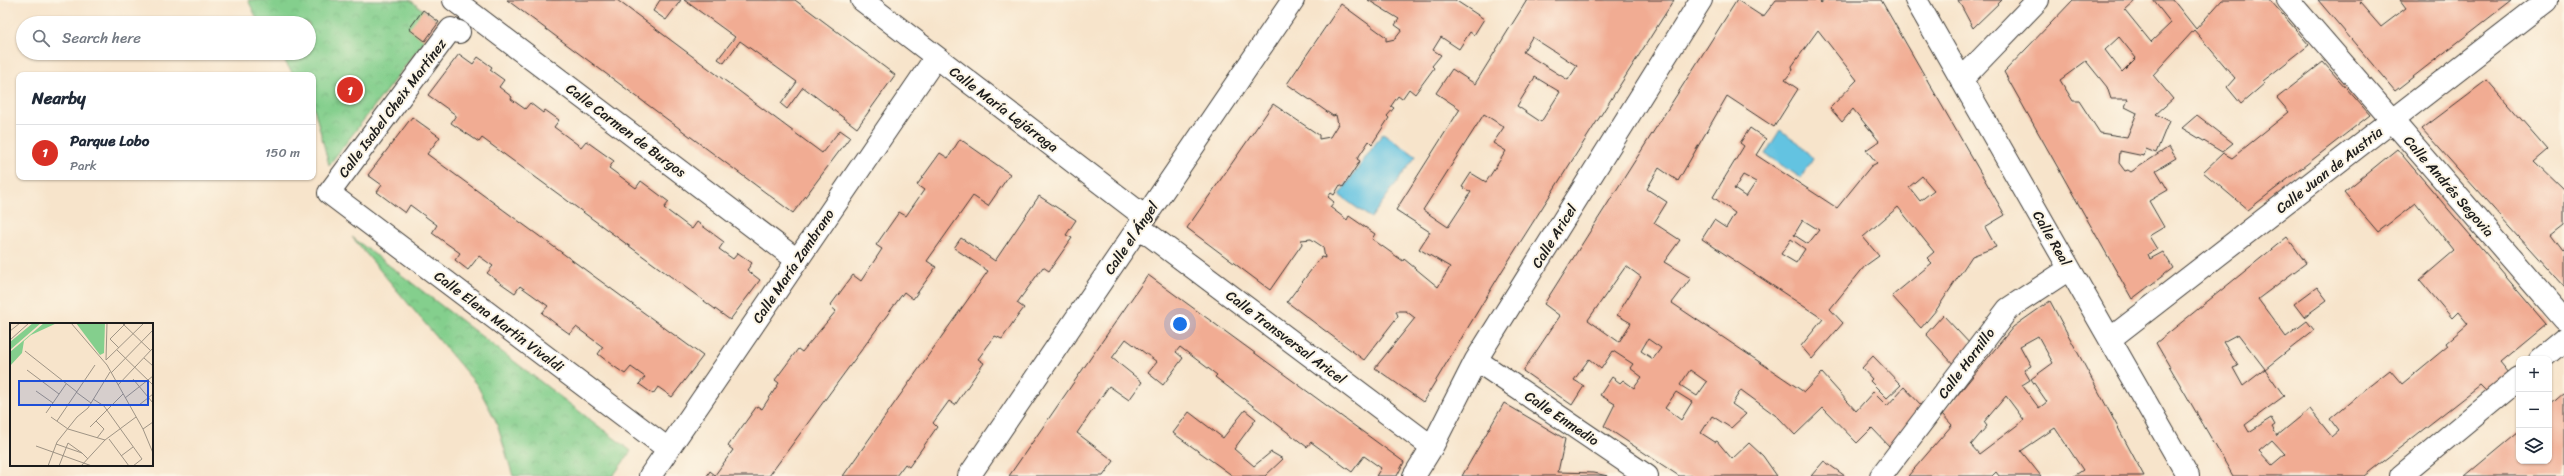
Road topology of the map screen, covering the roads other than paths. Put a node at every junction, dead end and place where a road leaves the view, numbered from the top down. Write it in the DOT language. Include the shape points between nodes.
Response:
graph roads {
  1 [pos="454,0"];
  2 [pos="862,0"];
  3 [pos="1293,0"];
  4 [pos="1701,0"];
  5 [pos="1916,0"];
  6 [pos="2038,0"];
  7 [pos="2288,0"];
  8 [pos="2547,0"];
  9 [pos="459,32"];
  10 [pos="936,57"];
  11 [pos="1962,79"];
  12 [pos="2393,121"];
  13 [pos="329,193"];
  14 [pos="1142,222"];
  15 [pos="797,260"];
  16 [pos="2069,269"];
  17 [pos="2564,319"];
  18 [pos="2110,339"];
  19 [pos="2564,340"];
  20 [pos="2545,356"];
  21 [pos="1476,360"];
  22 [pos="2516,380"];
  23 [pos="1432,447"];
  24 [pos="668,449"];
  25 [pos="650,476"];
  26 [pos="969,476"];
  27 [pos="1414,476"];
  28 [pos="1647,476"];
  29 [pos="1881,476"];
  30 [pos="2188,476"];
  31 [pos="2401,476"];
  1 -- 15 [label="street, Calle Carmen de Burgos"];
  2 -- 10 [label="street, Calle María Lejárraga"];
  3 -- 14 [label="street, Calle el Ángel"];
  4 -- 21 [label="street, Calle Aricel"];
  5 -- 11 [label="street, Calle Real"];
  6 -- 11 [label="street"];
  7 -- 12 [label="street, Calle Andrés Segovia"];
  8 -- 12 [label="street, Calle Juan de Austria"];
  9 -- 13 [label="street, Calle Isabel Cheix Martínez" via="451,29"];
  10 -- 14 [label="street, Calle María Lejárraga"];
  10 -- 15 [label="street, Calle María Zambrano"];
  11 -- 16 [label="street, Calle Real"];
  12 -- 17 [label="street, Calle Andrés Segovia"];
  12 -- 18 [label="street, Calle Juan de Austria"];
  13 -- 24 [label="street, Calle Elena Martín Vivaldi"];
  14 -- 23 [label="street, Calle Transversal Aricel"];
  14 -- 26 [label="street, Calle el Ángel"];
  15 -- 24 [label="street, Calle María Zambrano"];
  16 -- 18 [label="street, Calle Real"];
  16 -- 29 [label="street, Calle Hornillo" via="2008,310"];
  18 -- 30 [label="street, Calle Real"];
  19 -- 20 [label="street"];
  21 -- 23 [label="street, Calle Aricel"];
  21 -- 28 [label="street, Calle Enmedio"];
  22 -- 31 [label="street"];
  23 -- 27 [label="street, Calle Aricel"];
  24 -- 25 [label="street, Calle María Zambrano"];
}
